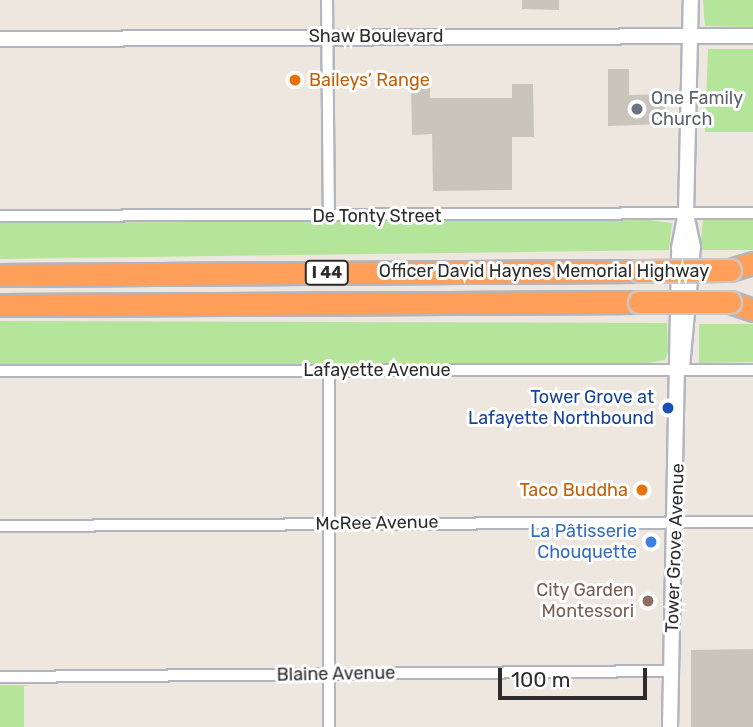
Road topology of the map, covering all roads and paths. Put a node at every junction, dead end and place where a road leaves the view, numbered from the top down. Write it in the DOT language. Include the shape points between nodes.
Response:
graph roads {
  1 [pos="327,0"];
  2 [pos="691,0"];
  3 [pos="327,36"];
  4 [pos="753,36"];
  5 [pos="691,37"];
  6 [pos="0,39"];
  7 [pos="686,213"];
  8 [pos="753,213"];
  9 [pos="329,215"];
  10 [pos="0,216"];
  11 [pos="753,262"];
  12 [pos="730,270"];
  13 [pos="753,270"];
  14 [pos="0,275"];
  15 [pos="730,302"];
  16 [pos="753,302"];
  17 [pos="0,305"];
  18 [pos="753,310"];
  19 [pos="681,369"];
  20 [pos="329,370"];
  21 [pos="753,370"];
  22 [pos="0,371"];
  23 [pos="675,521"];
  24 [pos="753,522"];
  25 [pos="329,524"];
  26 [pos="0,526"];
  27 [pos="671,671"];
  28 [pos="329,674"];
  29 [pos="0,677"];
  30 [pos="330,727"];
  31 [pos="670,727"];
  1 -- 3 [label="street"];
  2 -- 5 [label="street, Tower Grove Avenue"];
  3 -- 5 [label="street, Shaw Boulevard"];
  3 -- 6 [label="street, Shaw Boulevard"];
  3 -- 9 [label="street"];
  4 -- 5 [label="street, Shaw Boulevard"];
  5 -- 7 [label="street, Tower Grove Avenue"];
  7 -- 8 [label="street, De Tonty Street"];
  7 -- 9 [label="street, De Tonty Street"];
  7 -- 19 [label="street, Tower Grove Avenue" via="679,248"];
  9 -- 10 [label="street, De Tonty Street"];
  11 -- 12 [label="highway"];
  12 -- 13 [label="highway, Officer David Haynes Memorial Highway / I 44"];
  12 -- 14 [label="highway, Officer David Haynes Memorial Highway / I 44, bridge"];
  15 -- 16 [label="highway, Officer David Haynes Memorial Highway / I 44"];
  15 -- 17 [label="highway, Officer David Haynes Memorial Highway / I 44, bridge"];
  15 -- 18 [label="highway"];
  19 -- 20 [label="street, Lafayette Avenue"];
  19 -- 21 [label="street, Lafayette Avenue"];
  19 -- 23 [label="street, Tower Grove Avenue"];
  20 -- 22 [label="street, Lafayette Avenue"];
  20 -- 25 [label="street"];
  23 -- 24 [label="street, McRee Avenue"];
  23 -- 25 [label="street, McRee Avenue"];
  23 -- 27 [label="street, Tower Grove Avenue"];
  25 -- 26 [label="street, McRee Avenue"];
  25 -- 28 [label="street"];
  27 -- 28 [label="street, Blaine Avenue"];
  27 -- 31 [label="street, Tower Grove Avenue"];
  28 -- 29 [label="street, Blaine Avenue"];
  28 -- 30 [label="street"];
}
